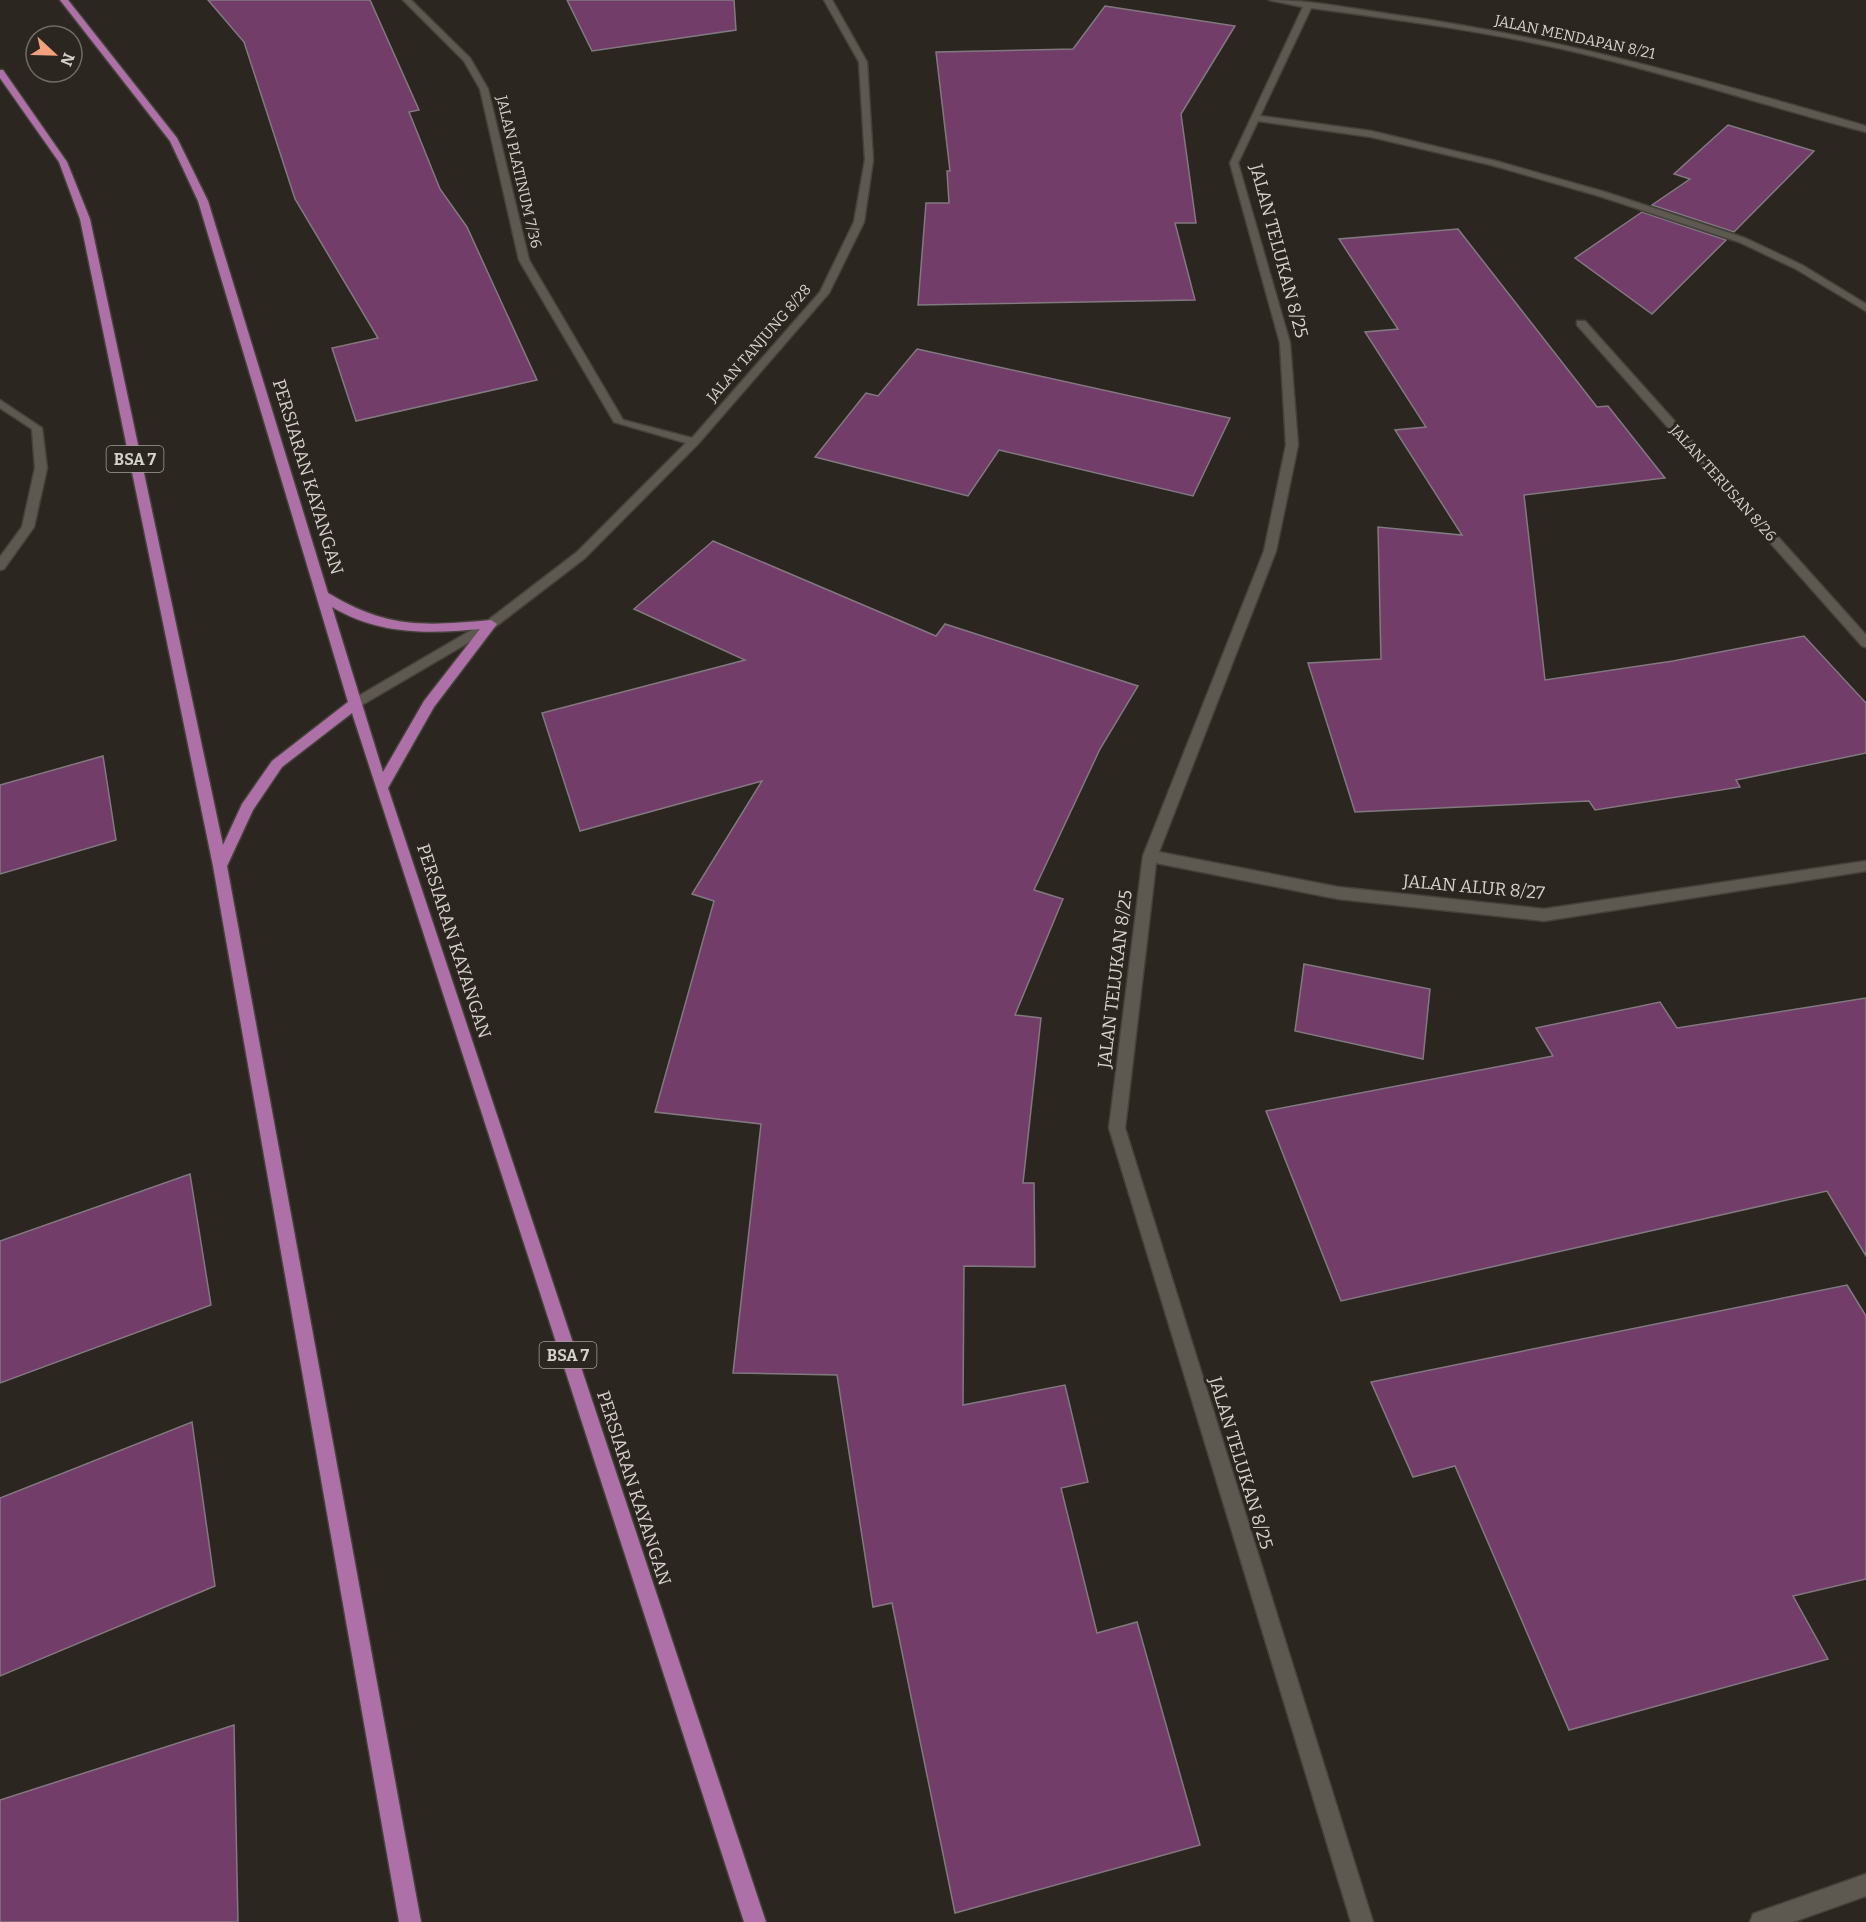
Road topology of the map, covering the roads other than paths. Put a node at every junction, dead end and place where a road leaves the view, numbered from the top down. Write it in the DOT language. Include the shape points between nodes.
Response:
graph roads {
  1 [pos="64,0"];
  2 [pos="407,0"];
  3 [pos="828,0"];
  4 [pos="1273,0"];
  5 [pos="1308,5"];
  6 [pos="0,72"];
  7 [pos="1255,118"];
  8 [pos="1866,129"];
  9 [pos="1866,308"];
  10 [pos="1581,323"];
  11 [pos="0,403"];
  12 [pos="694,442"];
  13 [pos="0,566"];
  14 [pos="322,595"];
  15 [pos="491,624"];
  16 [pos="1866,643"];
  17 [pos="355,704"];
  18 [pos="381,788"];
  19 [pos="1150,856"];
  20 [pos="220,866"];
  21 [pos="1866,866"];
  22 [pos="1866,1885"];
  23 [pos="410,1922"];
  24 [pos="755,1922"];
  25 [pos="1362,1922"];
  26 [pos="1761,1922"];
  1 -- 14 [label="main road, PERSIARAN KAYANGAN / BSA 7" via="174,140 202,201"];
  2 -- 12 [label="street, JALAN PLATINUM 7/36" via="467,60 484,89 524,260 619,422"];
  3 -- 12 [label="street, JALAN TANJUNG 8/28" via="863,62 869,160 859,222 824,293"];
  4 -- 5 [label="street, JALAN MENDAPAN 8/21"];
  5 -- 7 [label="street, JALAN TELUKAN 8/25"];
  5 -- 8 [label="street, JALAN MENDAPAN 8/21" via="1536,41 1677,74"];
  6 -- 20 [label="main road, BSA 7" via="63,162 85,219"];
  7 -- 9 [label="street" via="1371,134 1602,194 1742,240 1799,267"];
  7 -- 19 [label="street, JALAN TELUKAN 8/25" via="1234,163 1285,344 1292,446 1270,551"];
  10 -- 16 [label="street, JALAN TERUSAN 8/26"];
  11 -- 13 [label="street" via="37,428 41,468 28,527"];
  12 -- 15 [label="street, JALAN TANJUNG 8/28" via="581,555"];
  14 -- 15 [label="main road" via="350,614 386,626 420,630"];
  14 -- 17 [label="main road, PERSIARAN KAYANGAN / BSA 7"];
  15 -- 17 [label="street, JALAN TANJUNG 8/28"];
  15 -- 18 [label="main road" via="429,704"];
  17 -- 18 [label="main road, PERSIARAN KAYANGAN / BSA 7"];
  17 -- 20 [label="main road" via="277,764 247,808"];
  18 -- 24 [label="main road, PERSIARAN KAYANGAN / BSA 7"];
  19 -- 21 [label="street, JALAN ALUR 8/27" via="1338,893 1544,915"];
  19 -- 25 [label="street, JALAN TELUKAN 8/25" via="1117,1128"];
  20 -- 23 [label="main road, BSA 7"];
  22 -- 26 [label="street"];
}
